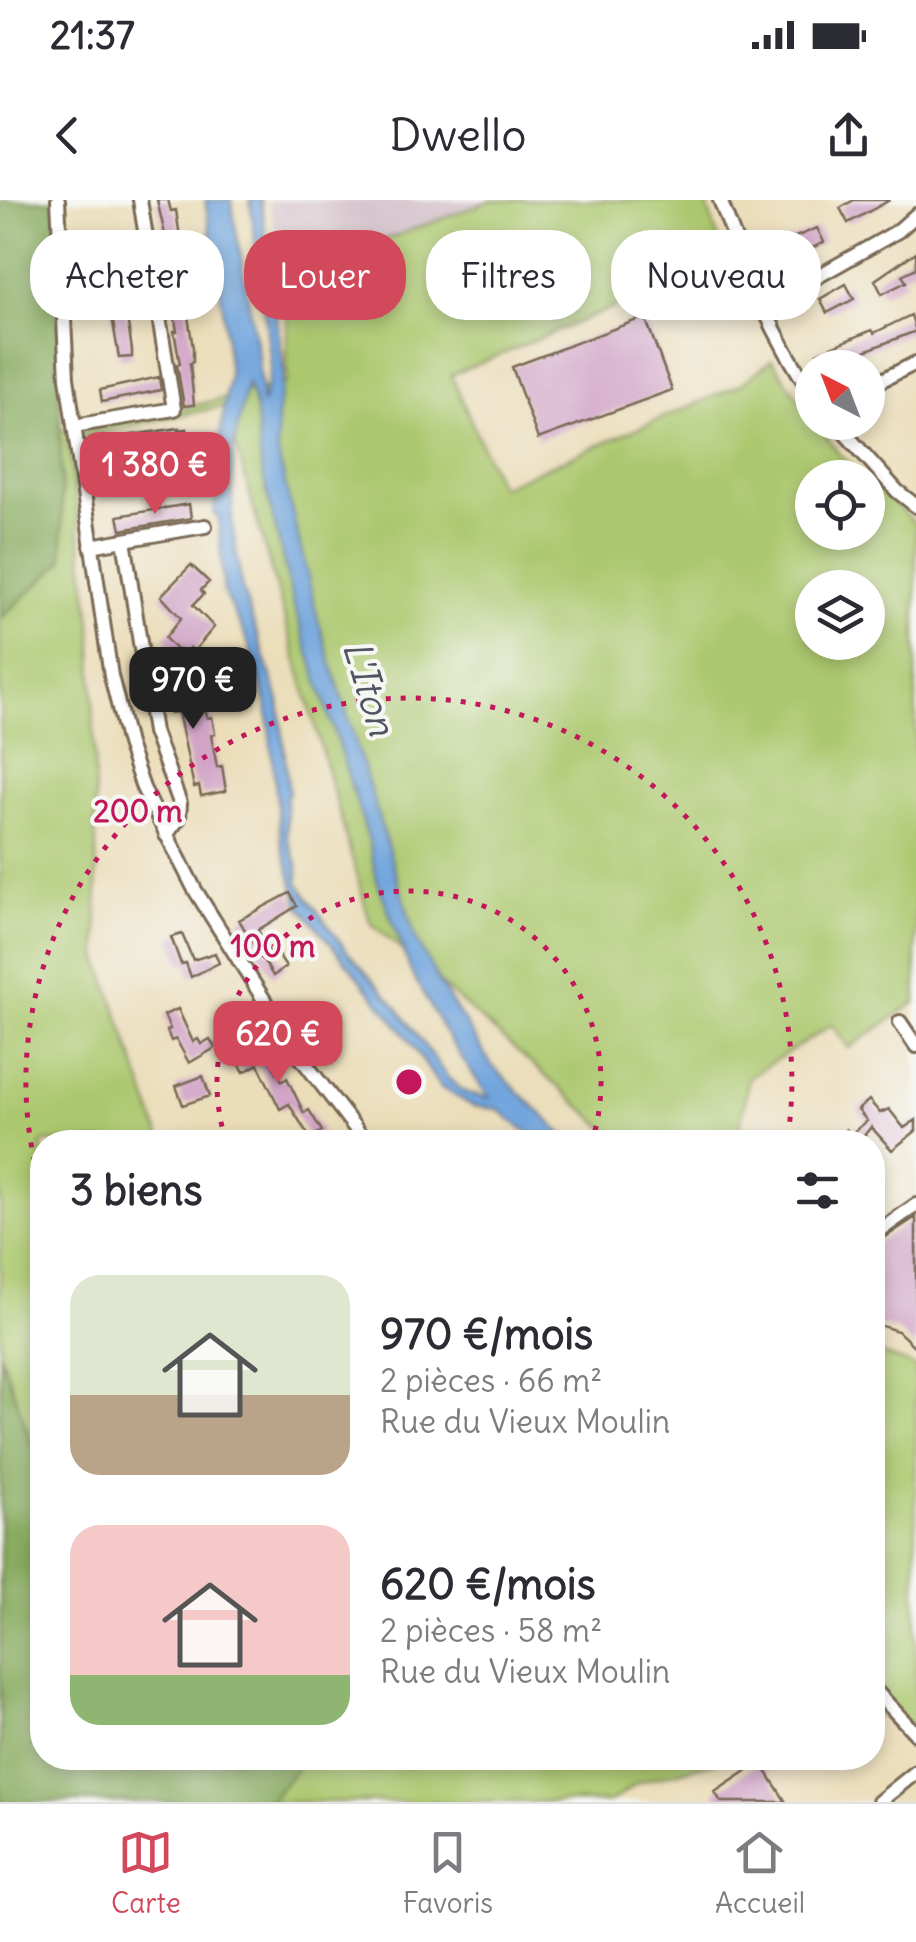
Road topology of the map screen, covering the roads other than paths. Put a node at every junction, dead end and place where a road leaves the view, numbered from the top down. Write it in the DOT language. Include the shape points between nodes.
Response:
graph roads {
  1 [pos="58,200"];
  2 [pos="140,200"];
  3 [pos="720,200"];
  4 [pos="916,214"];
  5 [pos="732,230"];
  6 [pos="821,275"];
  7 [pos="768,320"];
  8 [pos="916,362"];
  9 [pos="795,369"];
  10 [pos="885,378"];
  11 [pos="74,426"];
  12 [pos="851,440"];
  13 [pos="916,506"];
  14 [pos="206,526"];
  15 [pos="124,540"];
  16 [pos="91,546"];
  17 [pos="166,835"];
  18 [pos="900,1022"];
  19 [pos="916,1046"];
  20 [pos="357,1130"];
  21 [pos="916,1205"];
  22 [pos="885,1227"];
  23 [pos="885,1702"];
  24 [pos="916,1734"];
  25 [pos="916,1772"];
  26 [pos="879,1802"];
  1 -- 11 [label="street"];
  2 -- 11 [label="street" via="174,408"];
  3 -- 5 [label="street"];
  4 -- 6 [label="street"];
  7 -- 9 [label="street"];
  8 -- 10 [label="street"];
  11 -- 16 [label="street"];
  12 -- 13 [label="street"];
  14 -- 15 [label="street"];
  15 -- 16 [label="street"];
  15 -- 17 [label="street" via="154,732 180,803 179,818"];
  16 -- 17 [label="street" via="128,744"];
  17 -- 20 [label="street" via="298,1054"];
  18 -- 19 [label="street"];
  21 -- 22 [label="street"];
  23 -- 24 [label="street"];
  25 -- 26 [label="street"];
}
